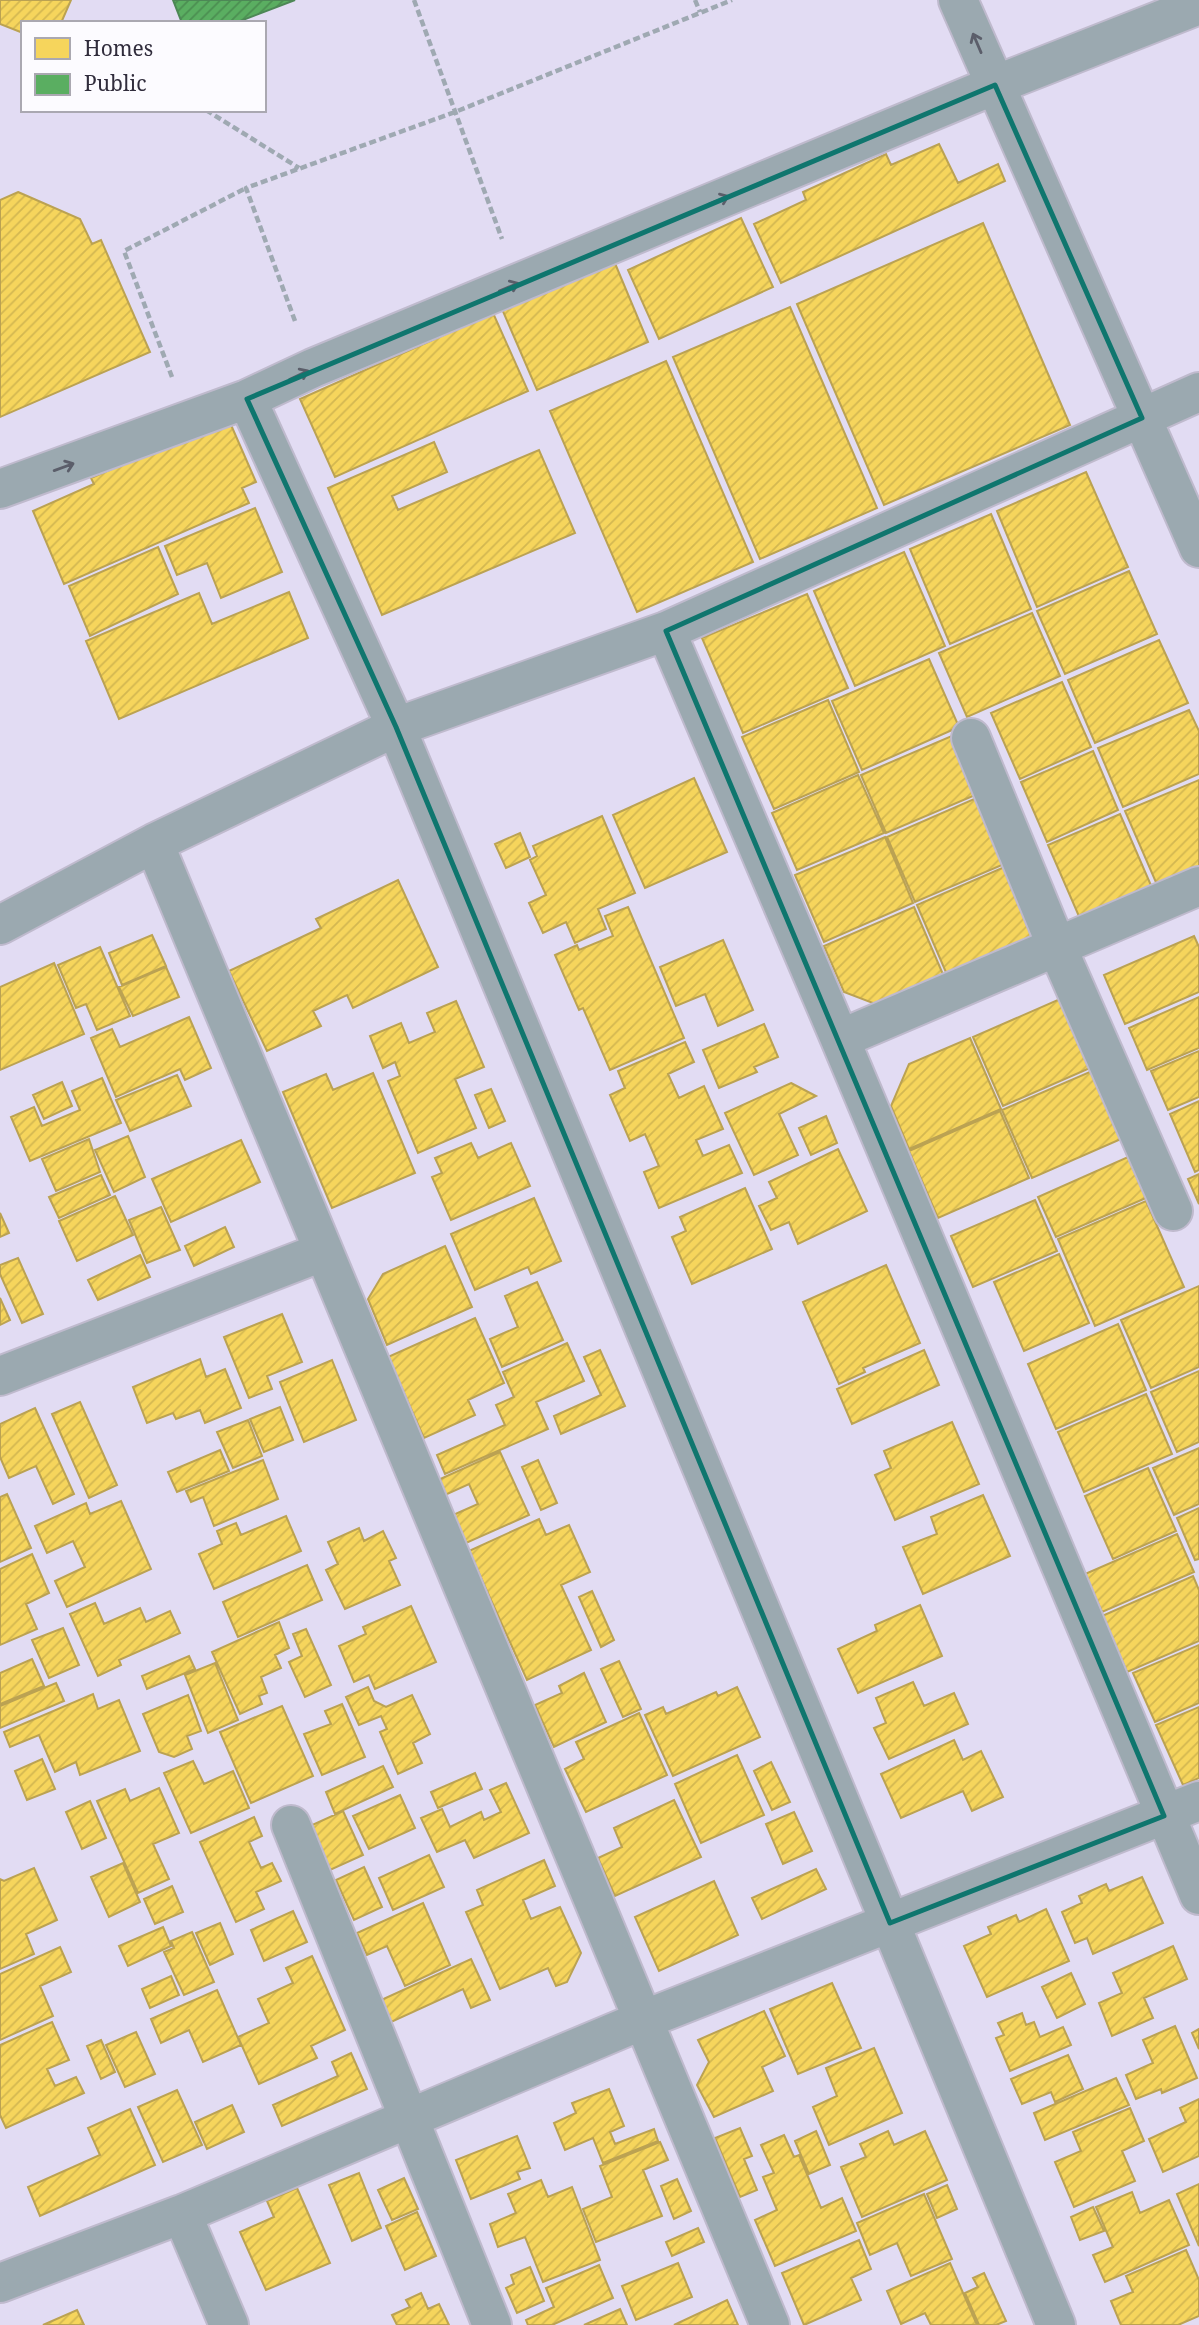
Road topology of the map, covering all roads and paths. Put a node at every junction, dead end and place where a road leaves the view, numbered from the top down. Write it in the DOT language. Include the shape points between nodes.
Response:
graph roads {
  1 [pos="414,0"];
  2 [pos="695,0"];
  3 [pos="732,0"];
  4 [pos="958,0"];
  5 [pos="1199,5"];
  6 [pos="700,13"];
  7 [pos="995,85"];
  8 [pos="455,111"];
  9 [pos="209,112"];
  10 [pos="300,169"];
  11 [pos="246,188"];
  12 [pos="519,282"];
  13 [pos="313,368"];
  14 [pos="1199,392"];
  15 [pos="247,399"];
  16 [pos="1142,418"];
  17 [pos="189,422"];
  18 [pos="0,489"];
  19 [pos="1199,548"];
  20 [pos="666,631"];
  21 [pos="396,727"];
  22 [pos="971,738"];
  23 [pos="154,843"];
  24 [pos="1199,886"];
  25 [pos="0,926"];
  26 [pos="1057,947"];
  27 [pos="841,1039"];
  28 [pos="1173,1211"];
  29 [pos="322,1252"];
  30 [pos="0,1376"];
  31 [pos="1199,1801"];
  32 [pos="1164,1816"];
  33 [pos="291,1825"];
  34 [pos="1199,1895"];
  35 [pos="890,1923"];
  36 [pos="643,2020"];
  37 [pos="411,2121"];
  38 [pos="182,2214"];
  39 [pos="0,2283"];
  40 [pos="229,2325"];
  41 [pos="492,2325"];
  42 [pos="770,2325"];
  43 [pos="1056,2325"];
  1 -- 8 [label="path"];
  2 -- 6 [label="path"];
  3 -- 6 [label="path"];
  7 -- 4 [label="street, one-way"];
  5 -- 7 [label="street"];
  6 -- 8 [label="path"];
  12 -- 7 [label="street, one-way"];
  7 -- 16 [label="street"];
  8 -- 10 [label="path"];
  8 -- 12 [label="path"];
  9 -- 10 [label="path"];
  10 -- 11 [label="path"];
  11 -- 13 [label="path"];
  11 -- 17 [label="path" via="124,251"];
  13 -- 12 [label="street, one-way"];
  15 -- 13 [label="street, one-way"];
  14 -- 16 [label="street"];
  15 -- 17 [label="street"];
  15 -- 21 [label="street"];
  16 -- 19 [label="street"];
  16 -- 20 [label="street"];
  18 -- 17 [label="street, one-way"];
  20 -- 21 [label="street"];
  20 -- 27 [label="street"];
  21 -- 23 [label="street"];
  21 -- 35 [label="street"];
  22 -- 26 [label="street"];
  23 -- 25 [label="street"];
  23 -- 29 [label="street"];
  24 -- 26 [label="street"];
  26 -- 27 [label="street"];
  26 -- 28 [label="street"];
  27 -- 32 [label="street"];
  29 -- 30 [label="street"];
  29 -- 36 [label="street"];
  31 -- 32 [label="street"];
  32 -- 34 [label="street"];
  32 -- 35 [label="street"];
  33 -- 37 [label="street"];
  35 -- 36 [label="street"];
  35 -- 43 [label="street"];
  36 -- 37 [label="street"];
  36 -- 42 [label="street"];
  37 -- 38 [label="street"];
  37 -- 41 [label="street"];
  38 -- 39 [label="street"];
  38 -- 40 [label="street"];
}
